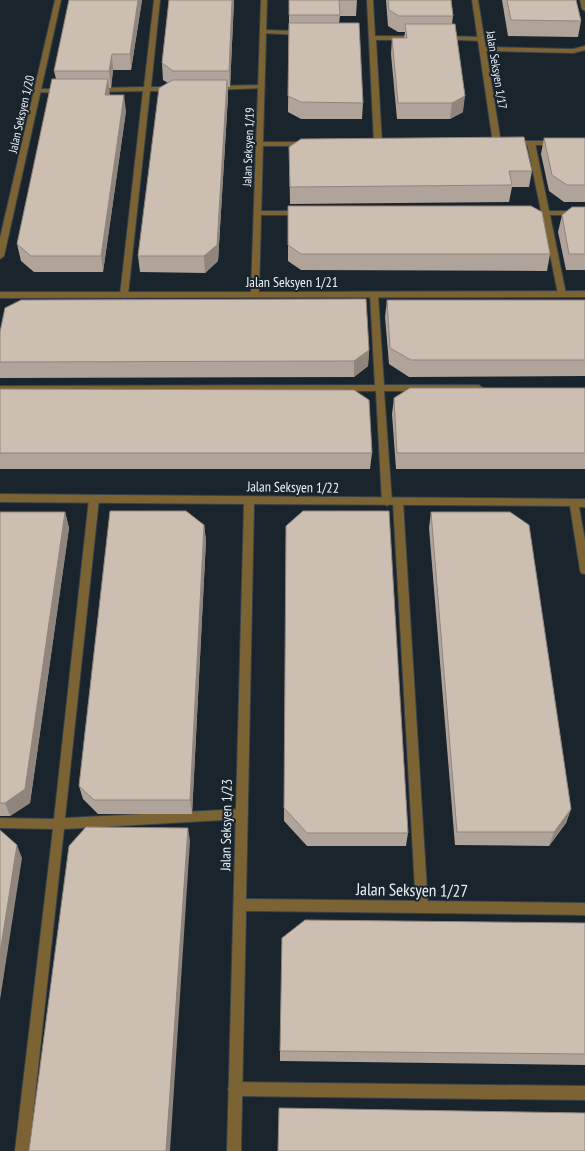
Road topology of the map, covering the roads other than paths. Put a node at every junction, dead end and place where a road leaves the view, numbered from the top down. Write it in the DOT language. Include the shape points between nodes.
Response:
graph roads {
  1 [pos="58,0"];
  2 [pos="157,0"];
  3 [pos="264,0"];
  4 [pos="370,0"];
  5 [pos="475,0"];
  6 [pos="583,0"];
  7 [pos="585,9"];
  8 [pos="263,32"];
  9 [pos="310,33"];
  10 [pos="369,34"];
  11 [pos="426,38"];
  12 [pos="434,38"];
  13 [pos="481,38"];
  14 [pos="585,48"];
  15 [pos="482,49"];
  16 [pos="261,87"];
  17 [pos="208,88"];
  18 [pos="147,89"];
  19 [pos="177,89"];
  20 [pos="84,90"];
  21 [pos="38,91"];
  22 [pos="69,91"];
  23 [pos="378,143"];
  24 [pos="532,143"];
  25 [pos="562,143"];
  26 [pos="260,144"];
  27 [pos="315,144"];
  28 [pos="258,213"];
  29 [pos="314,213"];
  30 [pos="521,213"];
  31 [pos="545,213"];
  32 [pos="585,213"];
  33 [pos="0,256"];
  34 [pos="562,294"];
  35 [pos="585,294"];
  36 [pos="0,295"];
  37 [pos="124,295"];
  38 [pos="255,295"];
  39 [pos="374,295"];
  40 [pos="380,388"];
  41 [pos="491,388"];
  42 [pos="0,389"];
  43 [pos="0,498"];
  44 [pos="94,499"];
  45 [pos="249,500"];
  46 [pos="387,502"];
  47 [pos="398,502"];
  48 [pos="574,503"];
  49 [pos="585,503"];
  50 [pos="585,570"];
  51 [pos="242,814"];
  52 [pos="0,823"];
  53 [pos="59,824"];
  54 [pos="239,905"];
  55 [pos="422,907"];
  56 [pos="585,909"];
  57 [pos="235,1090"];
  58 [pos="585,1093"];
  59 [pos="22,1151"];
  60 [pos="234,1151"];
  1 -- 21 [label="street, Jalan Seksyen 1/20"];
  2 -- 18 [label="street"];
  3 -- 8 [label="street, Jalan Seksyen 1/19"];
  4 -- 10 [label="street"];
  5 -- 13 [label="street, Jalan Seksyen 1/17"];
  6 -- 7 [label="street"];
  8 -- 9 [label="street"];
  8 -- 16 [label="street, Jalan Seksyen 1/19"];
  10 -- 11 [label="street"];
  10 -- 23 [label="street"];
  12 -- 13 [label="street"];
  13 -- 15 [label="street, Jalan Seksyen 1/17"];
  14 -- 15 [label="street" via="573,51"];
  15 -- 24 [label="street, Jalan Seksyen 1/17" via="494,143"];
  16 -- 17 [label="street"];
  16 -- 26 [label="street, Jalan Seksyen 1/19"];
  18 -- 19 [label="street"];
  18 -- 20 [label="street"];
  18 -- 37 [label="street"];
  21 -- 22 [label="street"];
  21 -- 33 [label="street, Jalan Seksyen 1/20"];
  24 -- 25 [label="street"];
  24 -- 31 [label="street"];
  26 -- 27 [label="street"];
  26 -- 28 [label="street, Jalan Seksyen 1/19"];
  28 -- 29 [label="street"];
  28 -- 38 [label="street, Jalan Seksyen 1/19"];
  30 -- 31 [label="street"];
  31 -- 32 [label="street"];
  31 -- 34 [label="street"];
  34 -- 35 [label="street, Jalan Seksyen 1/21"];
  34 -- 39 [label="street, Jalan Seksyen 1/21"];
  36 -- 37 [label="street, Jalan Seksyen 1/21"];
  37 -- 38 [label="street, Jalan Seksyen 1/21"];
  38 -- 39 [label="street, Jalan Seksyen 1/21"];
  39 -- 40 [label="street"];
  40 -- 41 [label="street"];
  40 -- 42 [label="street"];
  40 -- 46 [label="street"];
  43 -- 44 [label="street, Jalan Seksyen 1/22"];
  44 -- 45 [label="street, Jalan Seksyen 1/22"];
  44 -- 53 [label="street"];
  45 -- 46 [label="street, Jalan Seksyen 1/22"];
  45 -- 51 [label="street, Jalan Seksyen 1/23"];
  46 -- 47 [label="street, Jalan Seksyen 1/22"];
  47 -- 48 [label="street, Jalan Seksyen 1/22"];
  47 -- 55 [label="street"];
  48 -- 49 [label="street, Jalan Seksyen 1/22"];
  48 -- 50 [label="street"];
  51 -- 53 [label="street"];
  51 -- 54 [label="street, Jalan Seksyen 1/23"];
  52 -- 53 [label="street"];
  53 -- 59 [label="street"];
  54 -- 55 [label="street, Jalan Seksyen 1/27"];
  54 -- 57 [label="street, Jalan Seksyen 1/23"];
  55 -- 56 [label="street, Jalan Seksyen 1/27"];
  57 -- 58 [label="street"];
  57 -- 60 [label="street, Jalan Seksyen 1/23"];
}
